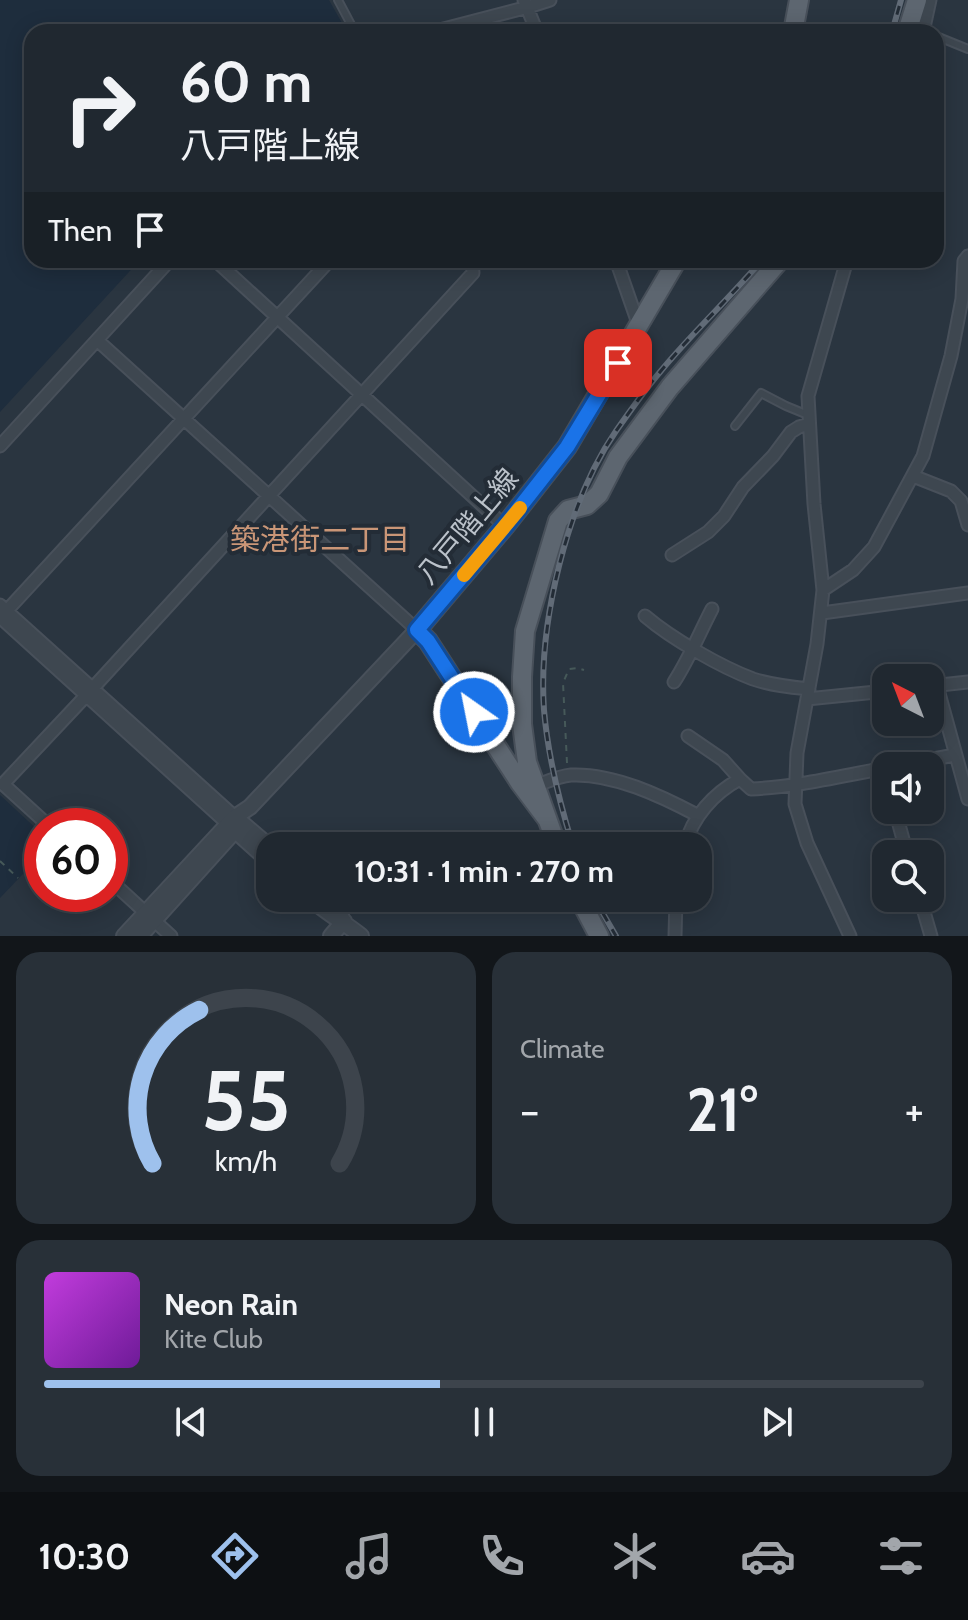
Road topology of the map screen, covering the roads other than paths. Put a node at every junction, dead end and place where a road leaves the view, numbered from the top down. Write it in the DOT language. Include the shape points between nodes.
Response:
graph roads {
  1 [pos="338,0"];
  2 [pos="550,0"];
  3 [pos="799,0"];
  4 [pos="917,0"];
  5 [pos="930,0"];
  6 [pos="526,4"];
  7 [pos="351,24"];
  8 [pos="459,24"];
  9 [pos="534,24"];
  10 [pos="794,24"];
  11 [pos="910,24"];
  12 [pos="926,24"];
  13 [pos="944,39"];
  14 [pos="968,49"];
  15 [pos="968,256"];
  16 [pos="163,268"];
  17 [pos="224,268"];
  18 [pos="323,268"];
  19 [pos="473,268"];
  20 [pos="619,268"];
  21 [pos="672,268"];
  22 [pos="773,268"];
  23 [pos="845,268"];
  24 [pos="278,316"];
  25 [pos="639,326"];
  26 [pos="97,340"];
  27 [pos="361,393"];
  28 [pos="183,419"];
  29 [pos="808,420"];
  30 [pos="735,426"];
  31 [pos="0,446"];
  32 [pos="913,476"];
  33 [pos="268,495"];
  34 [pos="968,525"];
  35 [pos="505,526"];
  36 [pos="672,555"];
  37 [pos="823,590"];
  38 [pos="968,593"];
  39 [pos="712,609"];
  40 [pos="2,612"];
  41 [pos="822,613"];
  42 [pos="645,616"];
  43 [pos="417,630"];
  44 [pos="694,648"];
  45 [pos="674,682"];
  46 [pos="968,682"];
  47 [pos="944,685"];
  48 [pos="90,691"];
  49 [pos="872,692"];
  50 [pos="808,694"];
  51 [pos="944,719"];
  52 [pos="688,736"];
  53 [pos="955,755"];
  54 [pos="944,757"];
  55 [pos="872,773"];
  56 [pos="740,779"];
  57 [pos="535,786"];
  58 [pos="795,786"];
  59 [pos="968,799"];
  60 [pos="29,808"];
  61 [pos="697,815"];
  62 [pos="547,819"];
  63 [pos="235,823"];
  64 [pos="552,832"];
  65 [pos="690,832"];
  66 [pos="256,837"];
  67 [pos="256,846"];
  68 [pos="128,896"];
  69 [pos="325,912"];
  70 [pos="337,912"];
  71 [pos="586,912"];
  72 [pos="676,912"];
  73 [pos="924,912"];
  74 [pos="150,916"];
  75 [pos="352,931"];
  76 [pos="124,936"];
  77 [pos="140,936"];
  78 [pos="171,936"];
  79 [pos="331,936"];
  80 [pos="599,936"];
  81 [pos="675,936"];
  82 [pos="850,936"];
  83 [pos="931,936"];
  1 -- 7 [label="lane"];
  2 -- 6 [label="street"];
  3 -- 10 [label="main road"];
  4 -- 11 [label="main road"];
  5 -- 12 [label="street"];
  6 -- 8 [label="street"];
  6 -- 9 [label="street"];
  13 -- 14 [label="lane"];
  15 -- 32 [label="street" via="951,356"];
  16 -- 26 [label="street"];
  17 -- 24 [label="street"];
  18 -- 24 [label="street"];
  19 -- 27 [label="street"];
  20 -- 25 [label="street"];
  21 -- 25 [label="main road, 八戸階上線"];
  22 -- 57 [label="main road" via="670,387 618,457 599,494 558,521 525,631 522,724"];
  23 -- 29 [label="street" via="808,396"];
  24 -- 27 [label="street"];
  24 -- 28 [label="street"];
  25 -- 35 [label="main road, 八戸階上線" via="567,447"];
  26 -- 28 [label="street"];
  26 -- 31 [label="street"];
  27 -- 33 [label="street"];
  27 -- 35 [label="street"];
  28 -- 33 [label="street"];
  28 -- 40 [label="street"];
  29 -- 30 [label="lane" via="761,393"];
  29 -- 36 [label="street" via="791,432 708,532"];
  29 -- 37 [label="street"];
  32 -- 34 [label="street" via="951,491 961,501"];
  32 -- 37 [label="street" via="874,547 853,570"];
  33 -- 43 [label="street"];
  33 -- 48 [label="street"];
  35 -- 43 [label="main road, 八戸階上線"];
  37 -- 41 [label="street"];
  38 -- 41 [label="street"];
  39 -- 44 [label="street"];
  40 -- 48 [label="street"];
  41 -- 50 [label="street"];
  42 -- 44 [label="street"];
  43 -- 62 [label="main road"];
  43 -- 63 [label="street"];
  44 -- 45 [label="street"];
  44 -- 50 [label="street" via="755,679"];
  46 -- 47 [label="street"];
  48 -- 60 [label="street" via="3,784"];
  48 -- 63 [label="street"];
  49 -- 50 [label="street"];
  50 -- 58 [label="street"];
  51 -- 53 [label="street"];
  52 -- 56 [label="street"];
  53 -- 54 [label="street"];
  53 -- 59 [label="street"];
  55 -- 58 [label="street"];
  56 -- 58 [label="street" via="751,789"];
  56 -- 61 [label="street"];
  57 -- 61 [label="street" via="568,776 613,780"];
  57 -- 62 [label="main road"];
  58 -- 82 [label="street" via="807,843"];
  61 -- 65 [label="street"];
  62 -- 64 [label="main road"];
  63 -- 66 [label="street"];
  63 -- 67 [label="street"];
  63 -- 74 [label="street"];
  68 -- 74 [label="street"];
  69 -- 75 [label="street"];
  70 -- 75 [label="street"];
  71 -- 80 [label="main road"];
  72 -- 81 [label="street"];
  73 -- 83 [label="street"];
  74 -- 76 [label="street"];
  74 -- 77 [label="street"];
  74 -- 78 [label="street"];
  75 -- 79 [label="street"];
}
